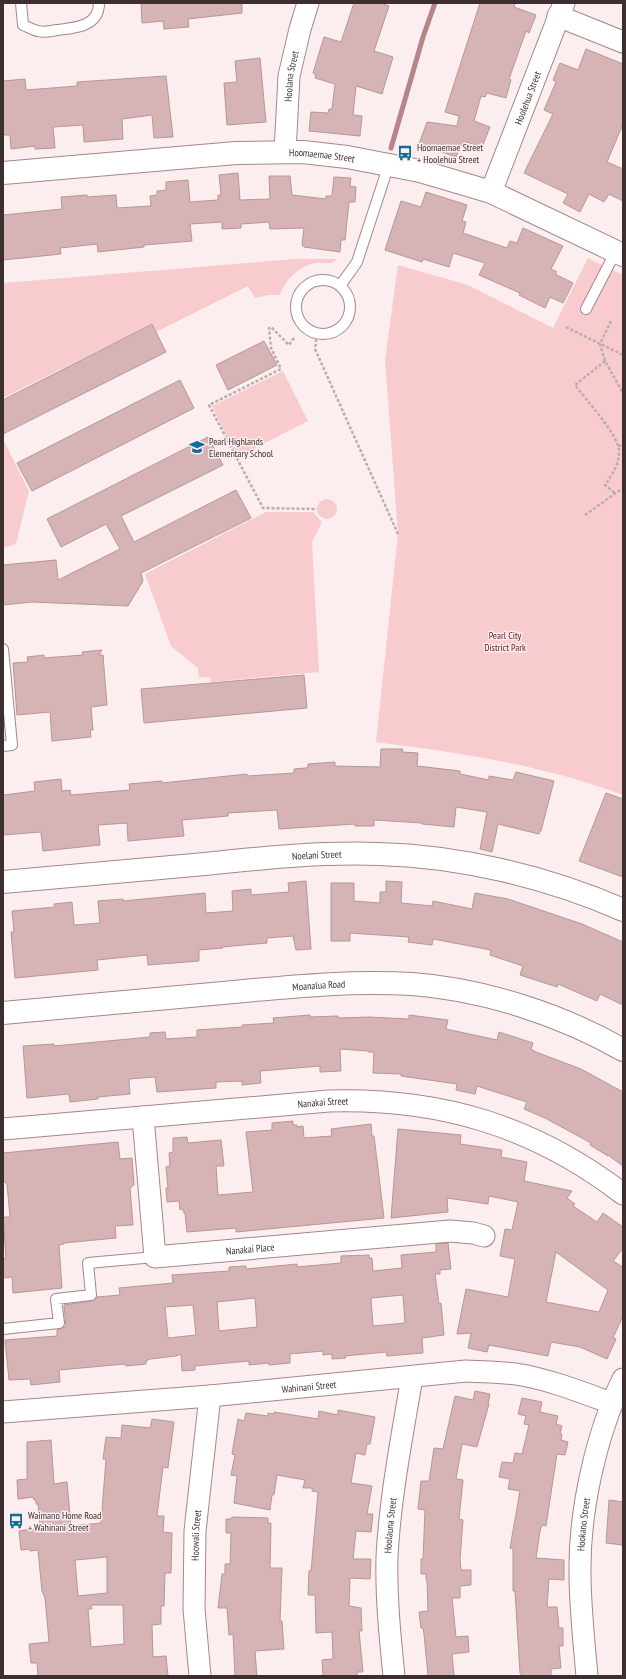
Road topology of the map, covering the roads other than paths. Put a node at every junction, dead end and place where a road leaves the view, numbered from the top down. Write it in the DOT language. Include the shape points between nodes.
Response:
graph roads {
  1 [pos="21,3"];
  2 [pos="99,3"];
  3 [pos="308,3"];
  4 [pos="561,10"];
  5 [pos="623,42"];
  6 [pos="285,152"];
  7 [pos="389,164"];
  8 [pos="3,173"];
  9 [pos="491,192"];
  10 [pos="620,253"];
  11 [pos="340,286"];
  12 [pos="586,309"];
  13 [pos="3,649"];
  14 [pos="3,746"];
  15 [pos="3,882"];
  16 [pos="623,910"];
  17 [pos="3,1013"];
  18 [pos="623,1050"];
  19 [pos="143,1118"];
  20 [pos="3,1129"];
  21 [pos="623,1194"];
  22 [pos="484,1236"];
  23 [pos="154,1257"];
  24 [pos="3,1328"];
  25 [pos="412,1377"];
  26 [pos="623,1379"];
  27 [pos="210,1396"];
  28 [pos="611,1403"];
  29 [pos="3,1412"];
  30 [pos="200,1676"];
  31 [pos="394,1676"];
  32 [pos="587,1676"];
  1 -- 2 [label="lane" via="23,26 39,32 86,25 97,13"];
  3 -- 6 [label="street, Hoolana Street" via="289,76"];
  4 -- 5 [label="street"];
  4 -- 9 [label="street, Hoolehua Street"];
  6 -- 7 [label="street, Hoomaemae Street" via="303,152"];
  6 -- 8 [label="street, Hoomaemae Street" via="236,153"];
  7 -- 9 [label="street, Hoomaemae Street"];
  7 -- 11 [label="lane" via="357,262"];
  9 -- 10 [label="street, Hoomaemae Street"];
  10 -- 12 [label="lane"];
  11 -- 11 [label="lane" via="350,301 348,319 335,332 317,334 309,331 298,318 298,296 306,286 314,282 323,280"];
  13 -- 14 [label="lane" via="12,745"];
  15 -- 16 [label="street, Noelani Street" via="260,858 379,854 468,863 518,874 558,885"];
  17 -- 18 [label="street, Moanalua Road" via="343,983 412,984 444,988 511,1003 546,1014"];
  19 -- 20 [label="street, Nanakai Street"];
  19 -- 21 [label="street, Nanakai Street" via="329,1101 378,1101 431,1108 472,1117 537,1141 589,1170"];
  19 -- 23 [label="street"];
  22 -- 23 [label="street, Nanakai Place" via="450,1231"];
  23 -- 24 [label="lane" via="88,1263 91,1295 56,1298 58,1323"];
  25 -- 27 [label="street, Wahinani Street"];
  25 -- 28 [label="street, Wahinani Street" via="466,1372 517,1374 541,1379"];
  25 -- 31 [label="street, Hoolauna Street" via="391,1506 387,1558"];
  26 -- 28 [label="street, Hookano Street"];
  27 -- 29 [label="street, Wahinani Street"];
  27 -- 30 [label="street, Hoowali Street" via="195,1531 194,1609"];
  28 -- 32 [label="street, Hookano Street" via="588,1488 582,1533 580,1572"];
}
